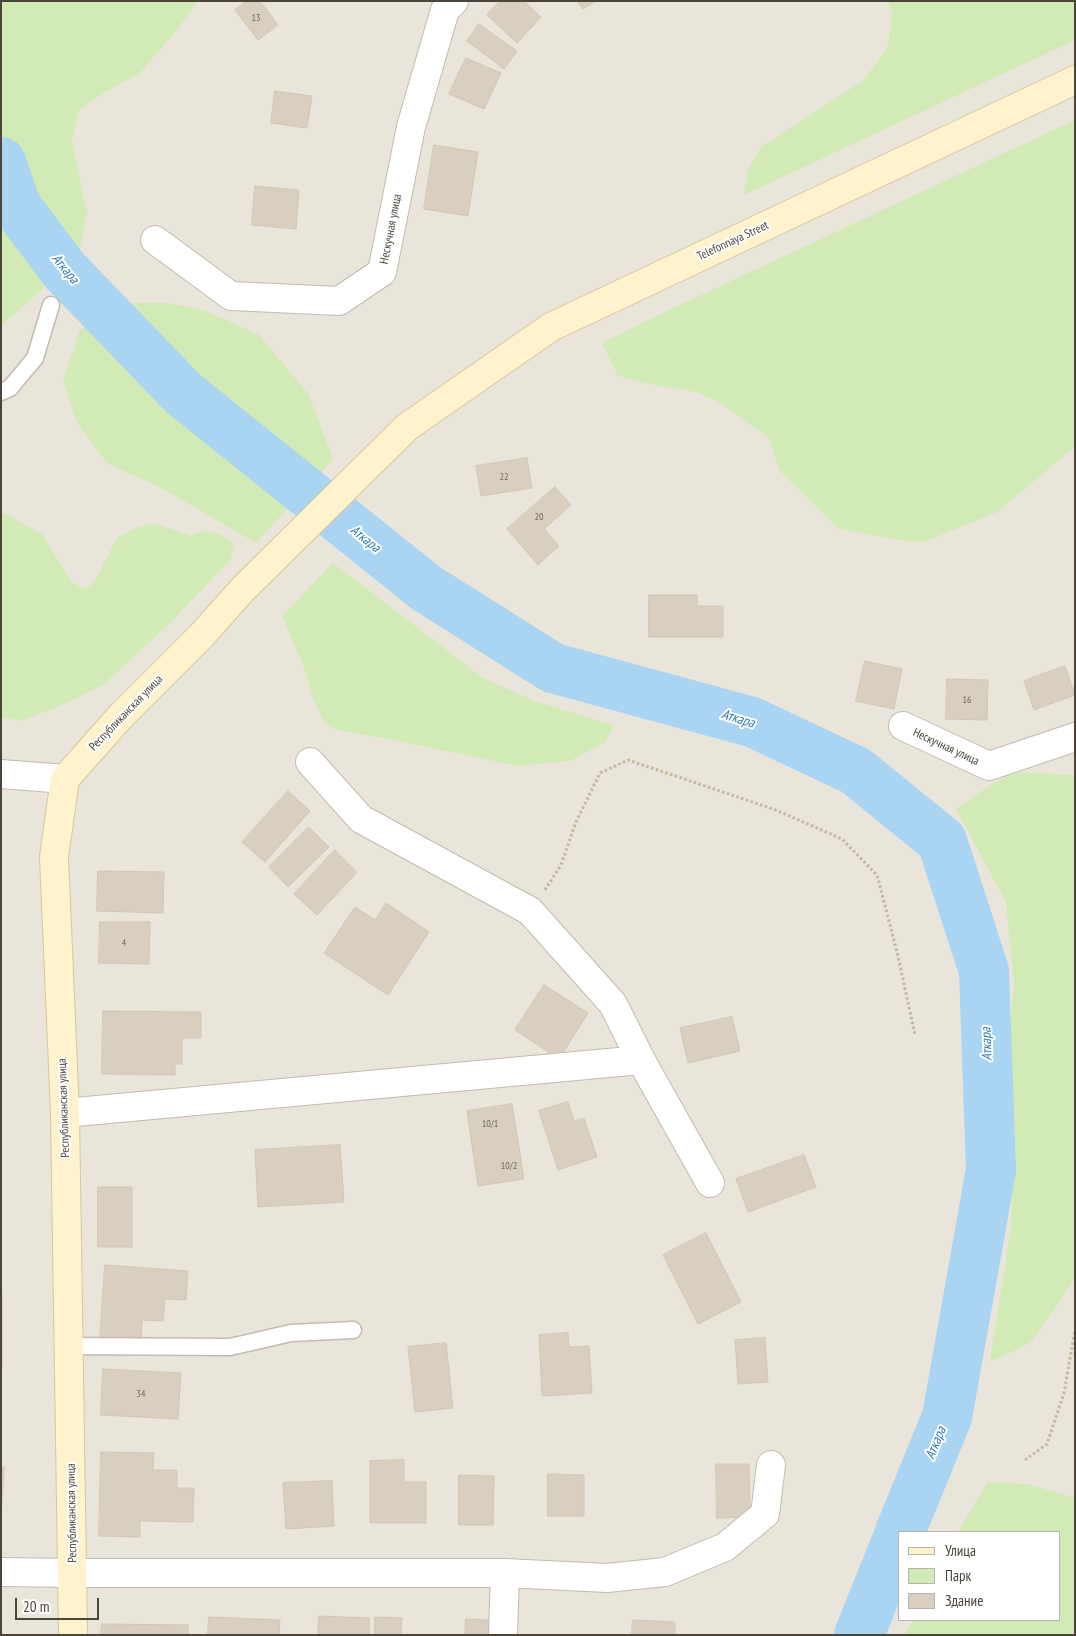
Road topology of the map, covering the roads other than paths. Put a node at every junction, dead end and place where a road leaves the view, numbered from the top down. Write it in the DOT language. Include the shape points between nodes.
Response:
graph roads {
  1 [pos="454,1"];
  2 [pos="1075,80"];
  3 [pos="155,240"];
  4 [pos="51,305"];
  5 [pos="1,392"];
  6 [pos="201,636"];
  7 [pos="903,726"];
  8 [pos="1075,737"];
  9 [pos="310,762"];
  10 [pos="1,774"];
  11 [pos="65,779"];
  12 [pos="642,1060"];
  13 [pos="66,1113"];
  14 [pos="710,1183"];
  15 [pos="353,1330"];
  16 [pos="69,1346"];
  17 [pos="771,1465"];
  18 [pos="1,1572"];
  19 [pos="505,1573"];
  20 [pos="73,1574"];
  21 [pos="74,1635"];
  22 [pos="503,1635"];
  1 -- 3 [label="street, Нескучная улица" via="445,10 411,127 382,272 339,301 231,296"];
  2 -- 6 [label="street, Telefonnaya Street" via="551,327 407,427 243,589"];
  4 -- 5 [label="lane" via="35,358 10,388"];
  6 -- 11 [label="street, Республиканская улица" via="120,717"];
  7 -- 8 [label="street, Нескучная улица" via="989,766"];
  9 -- 12 [label="street" via="360,819 530,911 613,1004"];
  10 -- 11 [label="street"];
  11 -- 13 [label="street, Республиканская улица" via="54,857"];
  12 -- 13 [label="street"];
  12 -- 14 [label="street"];
  13 -- 16 [label="street, Республиканская улица"];
  15 -- 16 [label="lane" via="291,1333 230,1347"];
  16 -- 20 [label="street, Республиканская улица"];
  17 -- 19 [label="street" via="764,1514 725,1547 666,1572 607,1578"];
  18 -- 20 [label="street"];
  19 -- 20 [label="street"];
  19 -- 22 [label="street"];
  20 -- 21 [label="street, Республиканская улица"];
}
